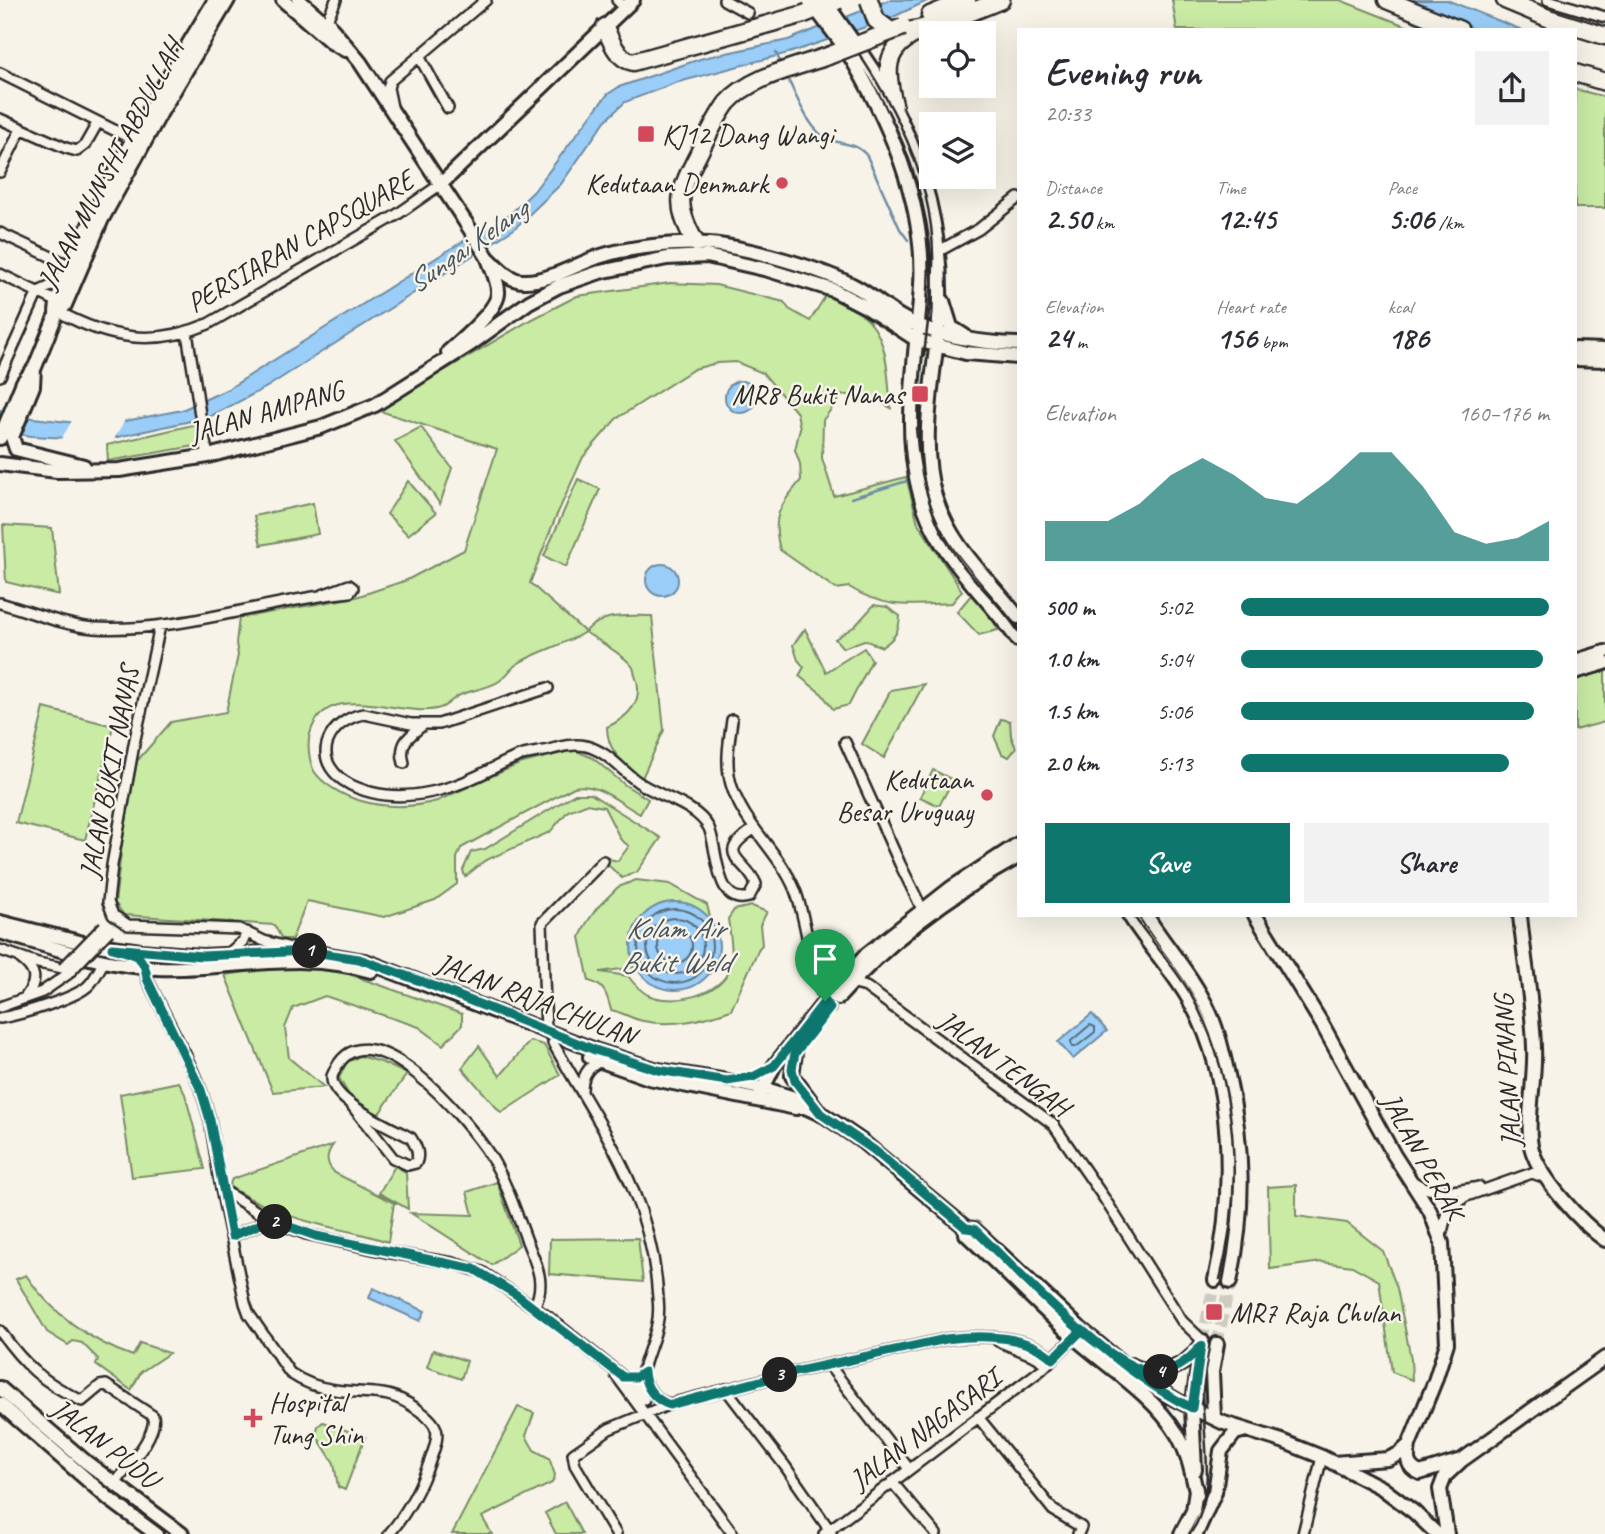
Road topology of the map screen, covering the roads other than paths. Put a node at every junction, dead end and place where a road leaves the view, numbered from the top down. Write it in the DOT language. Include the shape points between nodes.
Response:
graph roads {
  1 [pos="215,0"];
  2 [pos="228,0"];
  3 [pos="283,0"];
  4 [pos="299,0"];
  5 [pos="336,0"];
  6 [pos="486,0"];
  7 [pos="724,0"];
  8 [pos="823,0"];
  9 [pos="839,0"];
  10 [pos="869,0"];
  11 [pos="967,0"];
  12 [pos="1387,0"];
  13 [pos="1505,0"];
  14 [pos="1552,1"];
  15 [pos="996,2"];
  16 [pos="625,3"];
  17 [pos="807,7"];
  18 [pos="748,13"];
  19 [pos="1605,17"];
  20 [pos="943,21"];
  21 [pos="605,27"];
  22 [pos="919,28"];
  23 [pos="1455,28"];
  24 [pos="333,30"];
  25 [pos="919,32"];
  26 [pos="1605,36"];
  27 [pos="848,43"];
  28 [pos="354,55"];
  29 [pos="420,58"];
  30 [pos="0,73"];
  31 [pos="1580,75"];
  32 [pos="1605,84"];
  33 [pos="894,103"];
  34 [pos="448,108"];
  35 [pos="395,116"];
  36 [pos="0,119"];
  37 [pos="98,122"];
  38 [pos="21,129"];
  39 [pos="132,139"];
  40 [pos="0,172"];
  41 [pos="442,184"];
  42 [pos="1017,199"];
  43 [pos="933,220"];
  44 [pos="0,233"];
  45 [pos="960,240"];
  46 [pos="696,243"];
  47 [pos="937,252"];
  48 [pos="488,258"];
  49 [pos="71,266"];
  50 [pos="0,274"];
  51 [pos="940,290"];
  52 [pos="38,292"];
  53 [pos="57,309"];
  54 [pos="918,326"];
  55 [pos="187,333"];
  56 [pos="937,339"];
  57 [pos="917,340"];
  58 [pos="982,343"];
  59 [pos="1017,344"];
  60 [pos="1577,349"];
  61 [pos="1605,350"];
  62 [pos="1017,357"];
  63 [pos="1577,359"];
  64 [pos="1605,360"];
  65 [pos="435,365"];
  66 [pos="0,376"];
  67 [pos="7,437"];
  68 [pos="208,456"];
  69 [pos="0,464"];
  70 [pos="98,471"];
  71 [pos="322,595"];
  72 [pos="0,603"];
  73 [pos="1017,616"];
  74 [pos="160,626"];
  75 [pos="1017,639"];
  76 [pos="1605,652"];
  77 [pos="1577,661"];
  78 [pos="1605,663"];
  79 [pos="1577,671"];
  80 [pos="548,688"];
  81 [pos="732,720"];
  82 [pos="424,724"];
  83 [pos="845,742"];
  84 [pos="404,763"];
  85 [pos="754,829"];
  86 [pos="1017,845"];
  87 [pos="1017,858"];
  88 [pos="603,861"];
  89 [pos="954,892"];
  90 [pos="108,902"];
  91 [pos="925,913"];
  92 [pos="1130,917"];
  93 [pos="1147,917"];
  94 [pos="1256,917"];
  95 [pos="1520,917"];
  96 [pos="0,922"];
  97 [pos="128,925"];
  98 [pos="106,929"];
  99 [pos="0,932"];
  100 [pos="247,932"];
  101 [pos="112,948"];
  102 [pos="0,950"];
  103 [pos="307,951"];
  104 [pos="228,954"];
  105 [pos="16,956"];
  106 [pos="184,956"];
  107 [pos="104,961"];
  108 [pos="146,968"];
  109 [pos="66,971"];
  110 [pos="851,983"];
  111 [pos="25,997"];
  112 [pos="827,1005"];
  113 [pos="0,1007"];
  114 [pos="0,1018"];
  115 [pos="550,1037"];
  116 [pos="795,1053"];
  117 [pos="601,1061"];
  118 [pos="774,1066"];
  119 [pos="727,1081"];
  120 [pos="582,1094"];
  121 [pos="764,1095"];
  122 [pos="350,1103"];
  123 [pos="821,1114"];
  124 [pos="1537,1161"];
  125 [pos="1409,1180"];
  126 [pos="1550,1180"];
  127 [pos="221,1189"];
  128 [pos="270,1220"];
  129 [pos="232,1236"];
  130 [pos="1441,1236"];
  131 [pos="1605,1240"];
  132 [pos="1215,1280"];
  133 [pos="1230,1282"];
  134 [pos="534,1307"];
  135 [pos="0,1331"];
  136 [pos="1078,1334"];
  137 [pos="1201,1342"];
  138 [pos="1217,1345"];
  139 [pos="1109,1353"];
  140 [pos="1605,1359"];
  141 [pos="1050,1362"];
  142 [pos="829,1366"];
  143 [pos="611,1368"];
  144 [pos="644,1376"];
  145 [pos="623,1377"];
  146 [pos="0,1388"];
  147 [pos="726,1389"];
  148 [pos="644,1400"];
  149 [pos="0,1404"];
  150 [pos="670,1405"];
  151 [pos="1192,1408"];
  152 [pos="647,1415"];
  153 [pos="978,1417"];
  154 [pos="1214,1418"];
  155 [pos="1248,1430"];
  156 [pos="1409,1445"];
  157 [pos="1327,1460"];
  158 [pos="1462,1460"];
  159 [pos="909,1469"];
  160 [pos="892,1482"];
  161 [pos="115,1485"];
  162 [pos="1196,1495"];
  163 [pos="151,1531"];
  164 [pos="178,1532"];
  165 [pos="828,1533"];
  166 [pos="389,1534"];
  167 [pos="616,1534"];
  168 [pos="733,1534"];
  169 [pos="936,1534"];
  170 [pos="1078,1534"];
  171 [pos="1181,1534"];
  172 [pos="1196,1534"];
  173 [pos="1303,1534"];
  174 [pos="1437,1534"];
  175 [pos="1447,1534"];
  1 -- 39 [label="main road, JALAN MUNSHI ABDULLAH"];
  2 -- 53 [label="main road, JALAN MUNSHI ABDULLAH" via="98,227 65,305"];
  3 -- 28 [label="main road" via="331,42"];
  4 -- 24 [label="main road"];
  5 -- 24 [label="street" via="328,18"];
  6 -- 29 [label="street"];
  7 -- 18 [label="street"];
  8 -- 27 [label="main road, bridge"];
  9 -- 17 [label="highway, bridge"];
  10 -- 22 [label="highway, bridge" via="876,20 888,29 902,33"];
  11 -- 46 [label="highway, bridge" via="753,83 733,96 682,187 685,225"];
  12 -- 23 [label="highway"];
  13 -- 26 [label="highway"];
  14 -- 19 [label="street"];
  15 -- 20 [label="highway"];
  16 -- 21 [label="main road"];
  17 -- 21 [label="highway" via="633,62 619,54"];
  17 -- 27 [label="main road, bridge"];
  21 -- 41 [label="main road"];
  24 -- 28 [label="main road"];
  25 -- 33 [label="highway" via="901,42 891,56 888,75"];
  27 -- 33 [label="main road"];
  27 -- 54 [label="main road" via="889,128 909,190 921,264"];
  28 -- 35 [label="main road"];
  29 -- 34 [label="street"];
  29 -- 35 [label="street" via="390,81"];
  30 -- 37 [label="street"];
  31 -- 32 [label="highway"];
  33 -- 43 [label="main road" via="920,164"];
  35 -- 41 [label="main road"];
  36 -- 38 [label="street"];
  37 -- 38 [label="street" via="77,150"];
  37 -- 39 [label="street"];
  38 -- 40 [label="street"];
  39 -- 49 [label="main road, JALAN MUNSHI ABDULLAH"];
  41 -- 48 [label="main road, bridge"];
  41 -- 55 [label="street, PERSIARAN CAPSQUARE" via="395,216"];
  42 -- 45 [label="street"];
  43 -- 45 [label="street" via="943,235"];
  43 -- 47 [label="main road"];
  44 -- 49 [label="street"];
  45 -- 47 [label="street"];
  46 -- 48 [label="main road, JALAN AMPANG" via="607,254 523,281 504,273"];
  46 -- 54 [label="main road, JALAN AMPANG" via="737,248 835,277"];
  47 -- 51 [label="main road"];
  48 -- 65 [label="main road, JALAN AMPANG" via="497,298"];
  49 -- 52 [label="street" via="53,285"];
  49 -- 53 [label="main road, JALAN MUNSHI ABDULLAH"];
  50 -- 52 [label="street, PERSIARAN CAPSQUARE"];
  51 -- 56 [label="main road"];
  51 -- 58 [label="main road" via="951,327"];
  52 -- 53 [label="street, PERSIARAN CAPSQUARE"];
  52 -- 66 [label="street"];
  53 -- 55 [label="street, PERSIARAN CAPSQUARE" via="91,328 135,337"];
  53 -- 67 [label="main road, JALAN MUNSHI ABDULLAH" via="34,367 33,386"];
  54 -- 56 [label="main road, JALAN AMPANG"];
  54 -- 57 [label="main road"];
  55 -- 68 [label="street, bridge"];
  56 -- 57 [label="main road, JALAN AMPANG"];
  56 -- 58 [label="main road, JALAN AMPANG"];
  56 -- 62 [label="main road, JALAN AMPANG" via="966,353"];
  56 -- 73 [label="main road" via="930,479 957,545"];
  57 -- 65 [label="main road, JALAN AMPANG" via="833,290 726,260 695,256 622,266 559,286"];
  57 -- 75 [label="main road" via="912,439 924,507 953,561"];
  58 -- 59 [label="main road, JALAN AMPANG"];
  60 -- 61 [label="main road"];
  63 -- 64 [label="main road"];
  65 -- 68 [label="main road, JALAN AMPANG" via="375,405 321,427"];
  67 -- 70 [label="main road, JALAN AMPANG" via="16,449"];
  68 -- 70 [label="main road, JALAN AMPANG"];
  69 -- 70 [label="main road, JALAN AMPANG"];
  71 -- 74 [label="street, JALAN BUKIT NANAS"];
  72 -- 74 [label="street, JALAN BUKIT NANAS" via="91,628"];
  74 -- 90 [label="street, JALAN BUKIT NANAS" via="135,739"];
  76 -- 77 [label="main road"];
  78 -- 79 [label="main road"];
  80 -- 82 [label="street" via="439,724"];
  81 -- 85 [label="street" via="729,776"];
  82 -- 84 [label="street" via="405,742 401,752"];
  82 -- 85 [label="street" via="357,715 335,728 328,740 330,766 352,785 385,795 410,794 446,788 523,755 583,745 700,817 710,831 724,886 740,899 749,897 755,884 736,861 734,848"];
  83 -- 91 [label="street"];
  85 -- 112 [label="street" via="795,890"];
  86 -- 89 [label="main road"];
  87 -- 89 [label="main road"];
  88 -- 115 [label="street" via="542,923"];
  89 -- 91 [label="main road"];
  90 -- 97 [label="street, JALAN BUKIT NANAS" via="113,915"];
  90 -- 98 [label="street"];
  91 -- 110 [label="main road"];
  91 -- 112 [label="main road" via="867,954"];
  92 -- 132 [label="main road" via="1188,996 1215,1067 1229,1166 1223,1244"];
  93 -- 133 [label="main road" via="1209,1010 1236,1109 1240,1223"];
  94 -- 125 [label="main road, JALAN PERAK"];
  95 -- 124 [label="main road, JALAN PINANG" via="1534,1028 1531,1146"];
  96 -- 101 [label="main road, JALAN RAJA CHULAN"];
  97 -- 98 [label="street"];
  97 -- 100 [label="street"];
  98 -- 109 [label="street, bridge"];
  99 -- 107 [label="main road, JALAN RAJA CHULAN"];
  100 -- 103 [label="street"];
  100 -- 104 [label="street"];
  101 -- 106 [label="main road, JALAN RAJA CHULAN"];
  101 -- 108 [label="main road" via="135,955"];
  102 -- 105 [label="street"];
  103 -- 104 [label="main road, JALAN RAJA CHULAN"];
  103 -- 115 [label="main road, JALAN RAJA CHULAN" via="365,961"];
  104 -- 106 [label="main road, JALAN RAJA CHULAN"];
  105 -- 109 [label="street"];
  105 -- 111 [label="street" via="35,976"];
  106 -- 108 [label="main road" via="153,957 146,961"];
  107 -- 108 [label="main road, JALAN RAJA CHULAN"];
  107 -- 114 [label="street" via="82,990"];
  108 -- 115 [label="main road, JALAN RAJA CHULAN" via="217,968 286,960 341,964 396,979"];
  108 -- 127 [label="street" via="147,979 201,1090"];
  109 -- 111 [label="street" via="42,992"];
  110 -- 112 [label="main road"];
  110 -- 137 [label="street, JALAN TENGAH" via="866,987 1053,1125 1182,1321"];
  111 -- 113 [label="street"];
  112 -- 116 [label="main road"];
  112 -- 118 [label="main road"];
  115 -- 117 [label="main road, JALAN RAJA CHULAN"];
  115 -- 119 [label="main road, JALAN RAJA CHULAN" via="658,1070"];
  115 -- 120 [label="street"];
  116 -- 121 [label="main road"];
  116 -- 123 [label="main road" via="792,1076"];
  117 -- 120 [label="street" via="587,1070"];
  117 -- 121 [label="main road, JALAN RAJA CHULAN" via="649,1078"];
  118 -- 119 [label="main road" via="753,1077"];
  118 -- 121 [label="main road"];
  119 -- 121 [label="main road, JALAN RAJA CHULAN"];
  120 -- 144 [label="street" via="633,1186 648,1230 658,1315"];
  121 -- 123 [label="main road, JALAN RAJA CHULAN" via="797,1099"];
  122 -- 122 [label="street" via="411,1138 418,1154 416,1163 408,1165 393,1158"];
  122 -- 134 [label="street" via="333,1087 334,1070 349,1054 372,1050 406,1066 456,1112 489,1155 514,1205 540,1275 541,1289"];
  123 -- 136 [label="main road, JALAN RAJA CHULAN" via="874,1150 966,1228 974,1229"];
  124 -- 125 [label="street" via="1530,1169 1460,1190 1428,1190"];
  124 -- 126 [label="main road, JALAN PINANG"];
  125 -- 130 [label="main road, JALAN PERAK"];
  126 -- 130 [label="street" via="1532,1173 1464,1197 1446,1216"];
  126 -- 131 [label="main road, JALAN PINANG" via="1584,1225"];
  127 -- 128 [label="street"];
  127 -- 129 [label="street"];
  128 -- 129 [label="street"];
  128 -- 134 [label="street" via="316,1236 474,1269"];
  129 -- 166 [label="street" via="247,1308 290,1373 334,1390 397,1396 435,1424 437,1442 426,1472"];
  130 -- 156 [label="main road, JALAN PERAK" via="1447,1343"];
  134 -- 143 [label="street"];
  135 -- 161 [label="street" via="29,1368 48,1383 82,1401 106,1385 153,1416 151,1433"];
  136 -- 139 [label="main road, JALAN RAJA CHULAN"];
  136 -- 141 [label="street, JALAN NAGASARI"];
  136 -- 162 [label="main road, JALAN RAJA CHULAN" via="1170,1425 1185,1451"];
  137 -- 139 [label="main road" via="1191,1357 1170,1371 1157,1373"];
  137 -- 151 [label="main road"];
  138 -- 154 [label="main road" via="1212,1372"];
  139 -- 151 [label="main road, JALAN RAJA CHULAN" via="1142,1380"];
  140 -- 158 [label="main road"];
  141 -- 142 [label="street" via="1023,1342 969,1337"];
  141 -- 153 [label="street, JALAN NAGASARI"];
  142 -- 147 [label="street"];
  142 -- 159 [label="street"];
  143 -- 145 [label="street"];
  143 -- 152 [label="street"];
  144 -- 145 [label="street"];
  144 -- 148 [label="street"];
  144 -- 150 [label="street" via="653,1395"];
  145 -- 148 [label="street"];
  146 -- 161 [label="main road, JALAN PUDU"];
  147 -- 150 [label="street"];
  147 -- 165 [label="street" via="785,1466"];
  148 -- 152 [label="street"];
  149 -- 163 [label="main road, JALAN PUDU"];
  150 -- 152 [label="street"];
  151 -- 154 [label="main road, JALAN RAJA CHULAN"];
  151 -- 162 [label="main road"];
  152 -- 167 [label="street" via="609,1429 573,1454"];
  152 -- 168 [label="street"];
  153 -- 159 [label="street, JALAN NAGASARI"];
  153 -- 170 [label="street" via="1053,1510 1081,1527"];
  154 -- 155 [label="main road, JALAN RAJA CHULAN"];
  155 -- 157 [label="main road, JALAN RAJA CHULAN"];
  155 -- 172 [label="main road" via="1235,1433 1222,1451 1215,1492"];
  156 -- 157 [label="main road" via="1388,1459"];
  156 -- 158 [label="main road" via="1408,1463 1420,1473"];
  157 -- 173 [label="street"];
  157 -- 174 [label="main road, JALAN RAJA CHULAN" via="1389,1492"];
  158 -- 175 [label="main road" via="1445,1476 1440,1489"];
  159 -- 160 [label="street, JALAN NAGASARI"];
  160 -- 165 [label="street, JALAN NAGASARI"];
  160 -- 169 [label="street"];
  161 -- 164 [label="main road, JALAN PUDU"];
  162 -- 171 [label="main road"];
}
